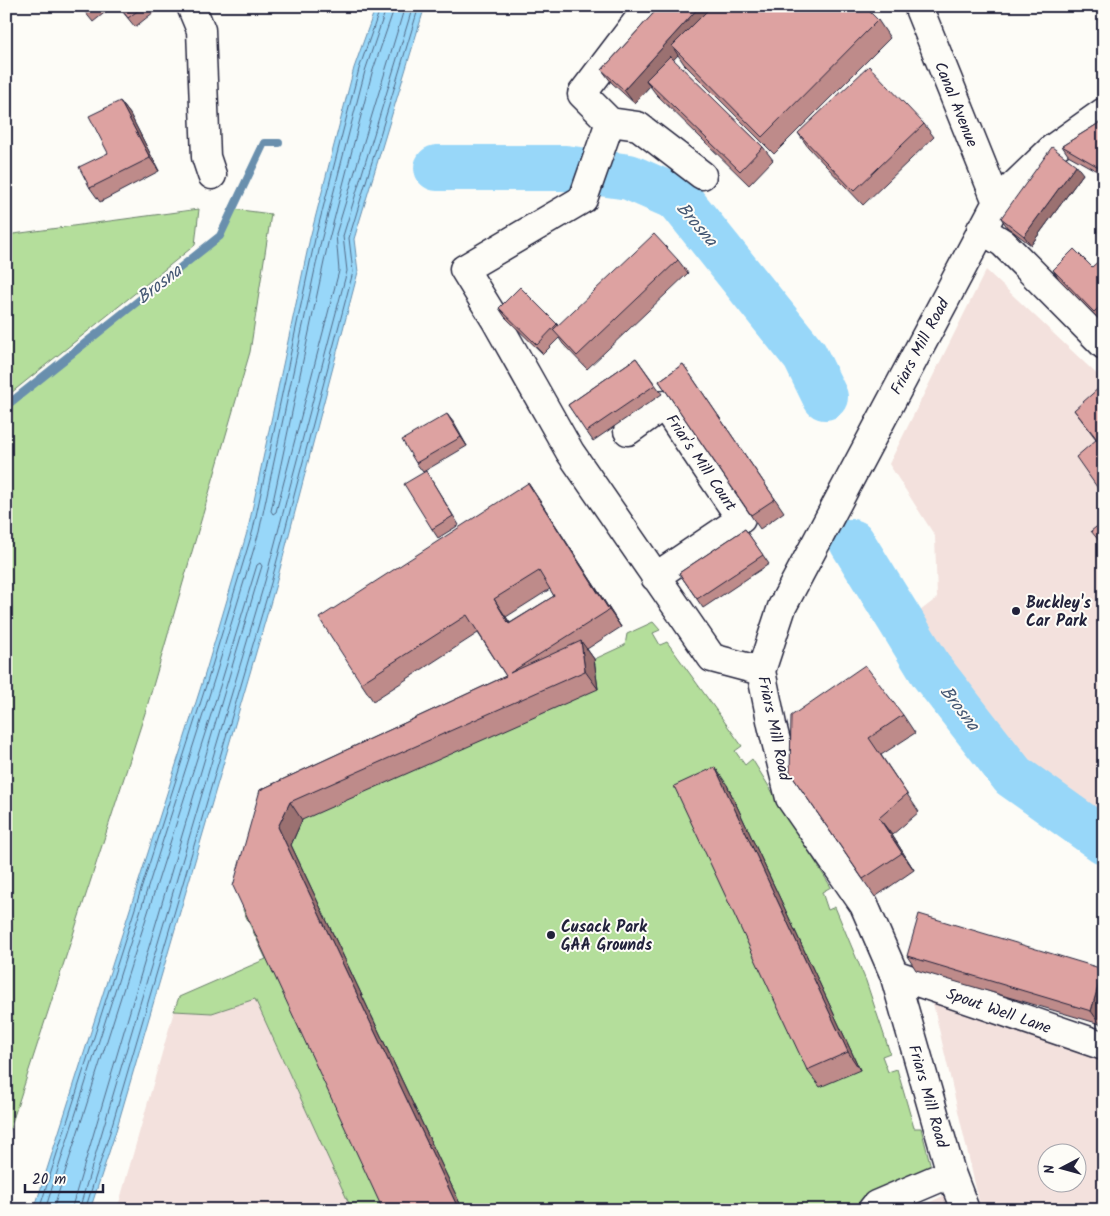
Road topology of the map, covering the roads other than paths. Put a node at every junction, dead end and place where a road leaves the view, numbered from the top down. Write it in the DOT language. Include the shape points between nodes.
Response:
graph roads {
  1 [pos="192,6"];
  2 [pos="649,6"];
  3 [pos="918,6"];
  4 [pos="1104,112"];
  5 [pos="610,122"];
  6 [pos="212,175"];
  7 [pos="702,175"];
  8 [pos="997,202"];
  9 [pos="981,229"];
  10 [pos="1104,345"];
  11 [pos="628,430"];
  12 [pos="655,577"];
  13 [pos="761,671"];
  14 [pos="894,974"];
  15 [pos="1104,1046"];
  16 [pos="951,1173"];
  17 [pos="872,1210"];
  18 [pos="964,1210"];
  1 -- 6 [label="street" via="201,30 206,157"];
  2 -- 5 [label="street" via="582,94"];
  3 -- 8 [label="street, Canal Avenue"];
  4 -- 8 [label="street, Friars Mill Road" via="1052,149"];
  5 -- 7 [label="street" via="638,126"];
  5 -- 12 [label="street" via="583,199 464,269 570,452"];
  8 -- 9 [label="street, Friars Mill Road"];
  9 -- 10 [label="street" via="1003,243"];
  9 -- 13 [label="street, Friars Mill Road" via="782,607"];
  11 -- 12 [label="street, Friar's Mill Court" via="664,405 741,519"];
  12 -- 13 [label="street" via="712,658"];
  13 -- 14 [label="street, Friars Mill Road" via="790,798 864,904"];
  14 -- 15 [label="street, Spout Well Lane"];
  14 -- 16 [label="street, Friars Mill Road"];
  16 -- 17 [label="street" via="876,1205"];
  16 -- 18 [label="street, Friars Mill Road"];
}
